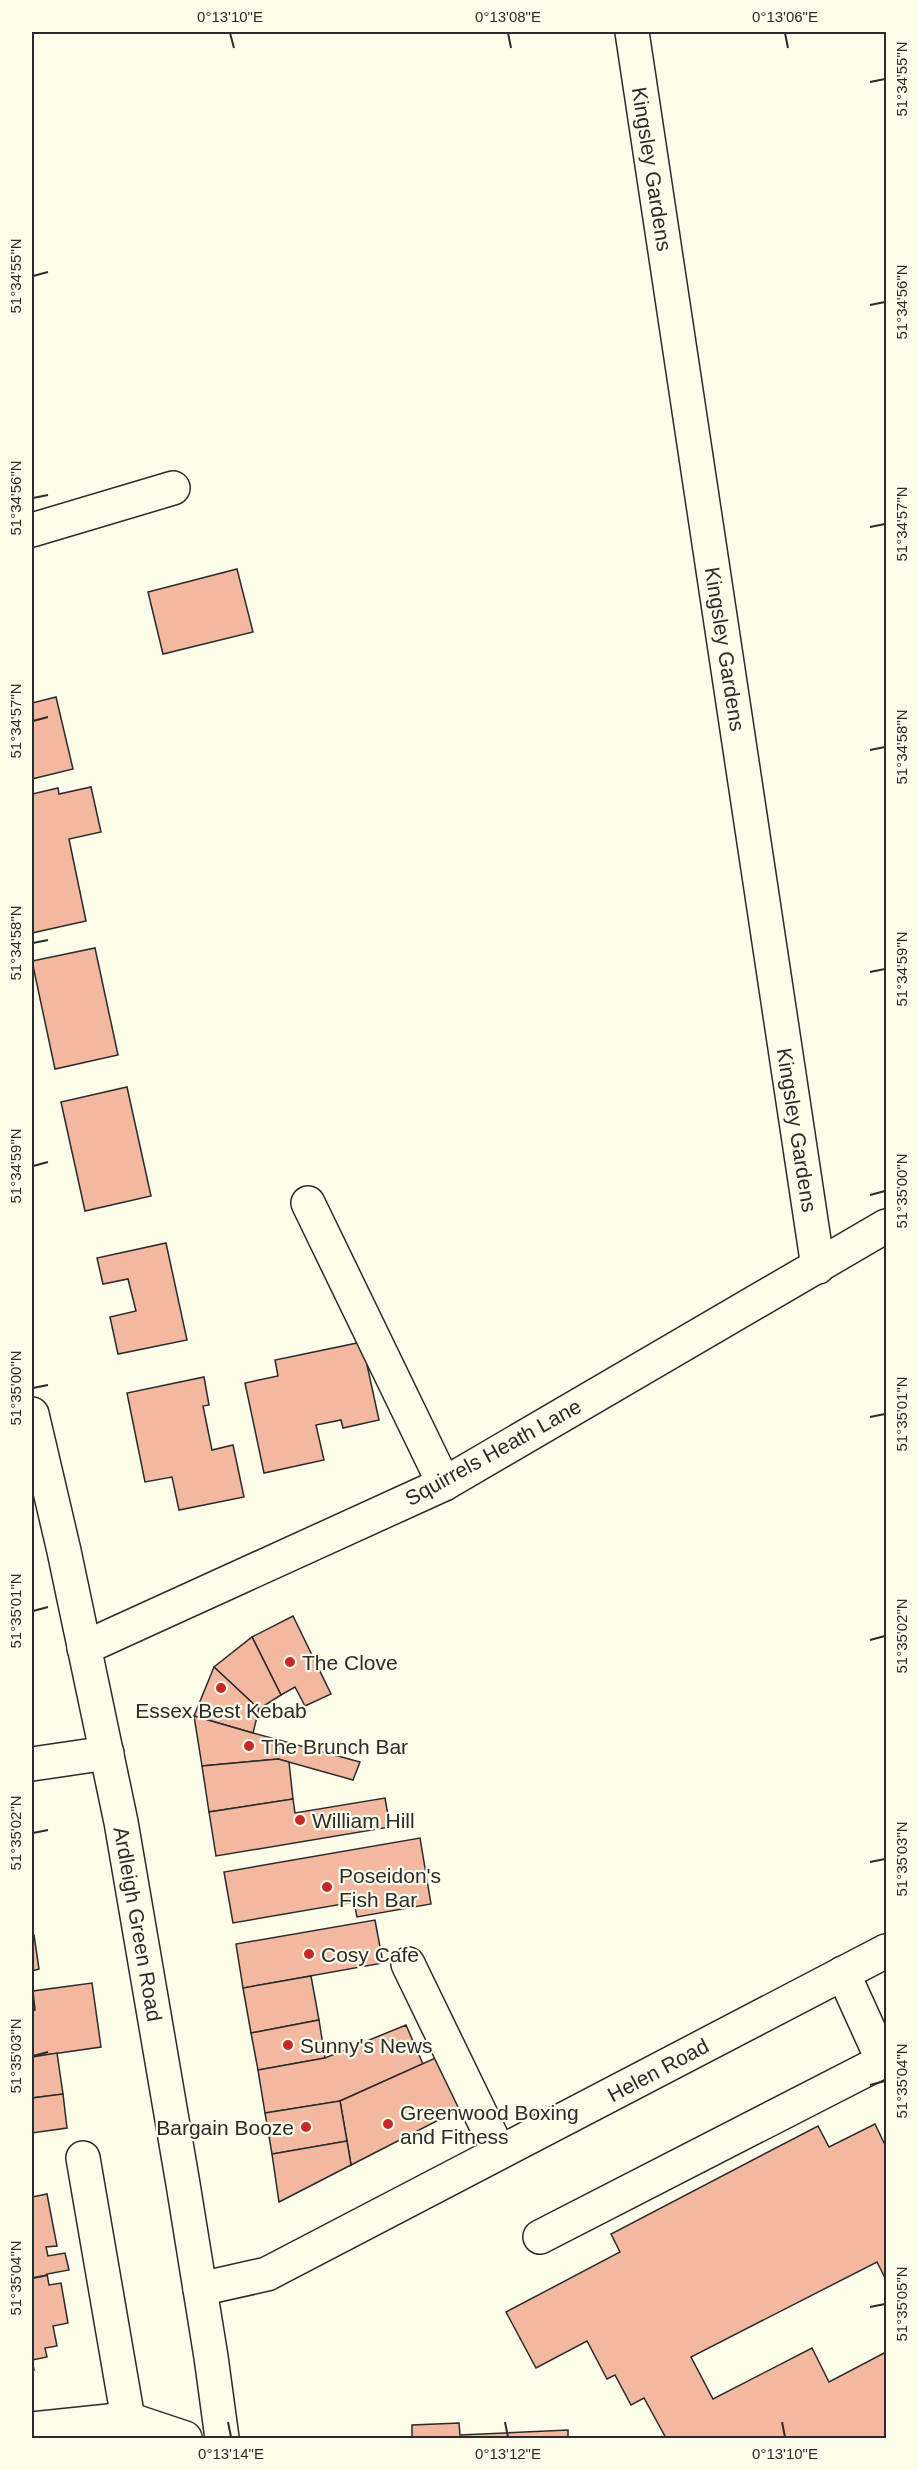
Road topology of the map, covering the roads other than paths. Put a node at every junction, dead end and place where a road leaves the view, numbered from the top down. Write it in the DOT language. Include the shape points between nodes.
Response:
graph roads {
  1 [pos="632,32"];
  2 [pos="174,488"];
  3 [pos="32,530"];
  4 [pos="308,1203"];
  5 [pos="886,1226"];
  6 [pos="818,1267"];
  7 [pos="32,1414"];
  8 [pos="444,1484"];
  9 [pos="84,1648"];
  10 [pos="107,1753"];
  11 [pos="32,1764"];
  12 [pos="886,1951"];
  13 [pos="408,1964"];
  14 [pos="843,1973"];
  15 [pos="499,2152"];
  16 [pos="82,2158"];
  17 [pos="540,2238"];
  18 [pos="200,2289"];
  19 [pos="128,2419"];
  20 [pos="32,2429"];
  21 [pos="185,2439"];
  22 [pos="222,2439"];
  1 -- 6 [label="street, Kingsley Gardens"];
  2 -- 3 [label="street"];
  4 -- 8 [label="street"];
  5 -- 6 [label="street, Squirrels Heath Lane"];
  6 -- 8 [label="street, Squirrels Heath Lane"];
  7 -- 9 [label="street, Ardleigh Green Road"];
  8 -- 9 [label="street, Squirrels Heath Lane"];
  9 -- 10 [label="street, Ardleigh Green Road"];
  10 -- 11 [label="street"];
  10 -- 18 [label="street, Ardleigh Green Road"];
  12 -- 14 [label="street, Helen Road"];
  13 -- 15 [label="street"];
  14 -- 15 [label="street, Helen Road"];
  14 -- 17 [label="street" via="883,2061"];
  15 -- 18 [label="street, Helen Road" via="267,2274"];
  16 -- 19 [label="street"];
  18 -- 22 [label="street, Ardleigh Green Road"];
  19 -- 20 [label="street"];
  19 -- 21 [label="street"];
}
